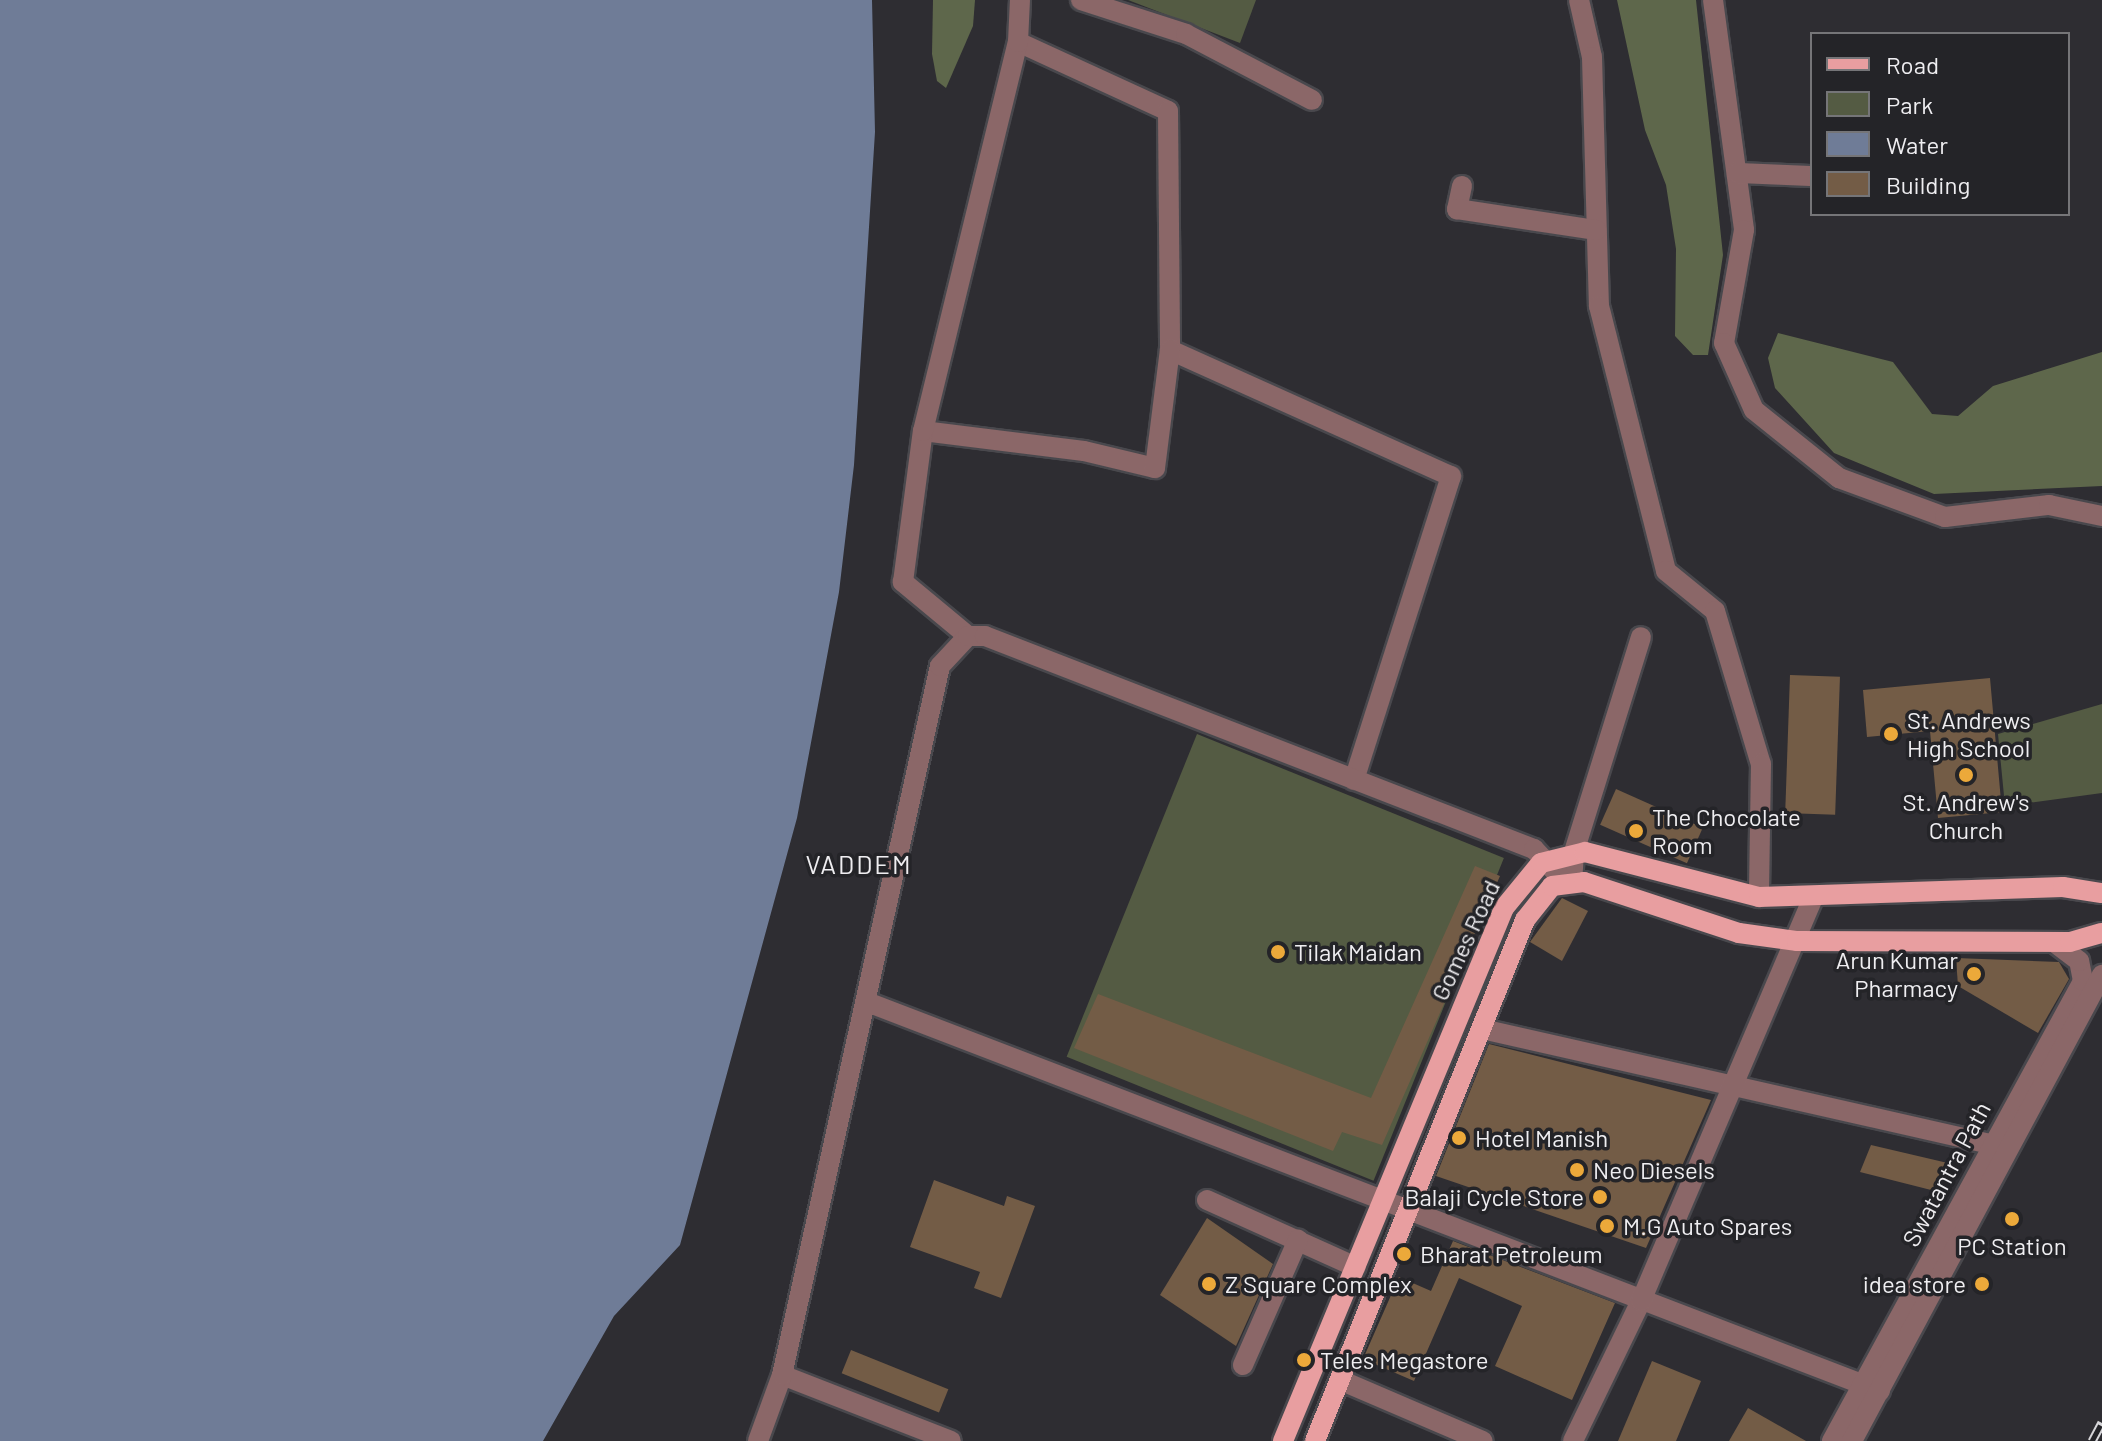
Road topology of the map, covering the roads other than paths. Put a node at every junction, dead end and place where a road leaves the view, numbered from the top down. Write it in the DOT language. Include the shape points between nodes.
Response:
graph roads {
  1 [pos="1020,0"];
  2 [pos="1081,0"];
  3 [pos="1579,0"];
  4 [pos="1713,0"];
  5 [pos="1018,42"];
  6 [pos="1312,100"];
  7 [pos="1737,173"];
  8 [pos="1810,176"];
  9 [pos="1462,186"];
  10 [pos="1596,230"];
  11 [pos="1170,350"];
  12 [pos="923,431"];
  13 [pos="2102,516"];
  14 [pos="968,636"];
  15 [pos="1641,637"];
  16 [pos="1354,780"];
  17 [pos="1574,852"];
  18 [pos="1549,859"];
  19 [pos="1568,882"];
  20 [pos="2102,893"];
  21 [pos="1759,897"];
  22 [pos="1813,897"];
  23 [pos="2102,933"];
  24 [pos="1797,941"];
  25 [pos="2054,942"];
  26 [pos="2102,975"];
  27 [pos="867,1002"];
  28 [pos="1482,1029"];
  29 [pos="1733,1087"];
  30 [pos="1999,1146"];
  31 [pos="1386,1196"];
  32 [pos="1207,1200"];
  33 [pos="1408,1207"];
  34 [pos="1298,1240"];
  35 [pos="1356,1267"];
  36 [pos="1641,1301"];
  37 [pos="1243,1365"];
  38 [pos="782,1375"];
  39 [pos="1340,1380"];
  40 [pos="1871,1388"];
  41 [pos="758,1441"];
  42 [pos="951,1441"];
  43 [pos="1283,1441"];
  44 [pos="1315,1441"];
  45 [pos="1482,1441"];
  46 [pos="1573,1441"];
  47 [pos="1832,1441"];
  48 [pos="1852,1441"];
  1 -- 5 [label="street"];
  2 -- 6 [label="street" via="1186,34"];
  3 -- 10 [label="street" via="1592,57"];
  4 -- 7 [label="street"];
  5 -- 11 [label="street" via="1168,111"];
  5 -- 12 [label="street"];
  7 -- 8 [label="street"];
  7 -- 13 [label="street" via="1744,230 1724,343 1754,410 1839,478 1945,517 2049,505"];
  9 -- 10 [label="street" via="1457,209"];
  10 -- 21 [label="street" via="1599,306 1666,571 1715,611 1761,764"];
  11 -- 12 [label="street" via="1155,468 1084,451"];
  11 -- 16 [label="street" via="1451,476"];
  12 -- 14 [label="street" via="903,582"];
  14 -- 16 [label="street" via="985,636"];
  14 -- 27 [label="street" via="940,666"];
  15 -- 17 [label="street"];
  16 -- 18 [label="street"];
  17 -- 18 [label="main road, Gomes Road"];
  17 -- 19 [label="street"];
  17 -- 21 [label="main road, Gomes Road"];
  18 -- 19 [label="street"];
  18 -- 31 [label="main road, Gomes Road" via="1526,875 1504,908"];
  19 -- 24 [label="main road" via="1739,933"];
  19 -- 28 [label="main road, Gomes Road" via="1534,902"];
  20 -- 22 [label="main road, Gomes Road" via="2063,887"];
  21 -- 22 [label="main road, Gomes Road"];
  22 -- 24 [label="street"];
  23 -- 25 [label="main road"];
  24 -- 25 [label="main road"];
  24 -- 29 [label="street"];
  25 -- 30 [label="street, Swatantra Path" via="2079,961 2083,981"];
  26 -- 30 [label="street, Swatantra Path"];
  27 -- 31 [label="street"];
  27 -- 38 [label="street"];
  28 -- 29 [label="street"];
  28 -- 33 [label="main road, Gomes Road"];
  29 -- 30 [label="street"];
  29 -- 36 [label="street"];
  30 -- 40 [label="street, Swatantra Path"];
  31 -- 33 [label="street"];
  31 -- 35 [label="main road, Gomes Road"];
  32 -- 34 [label="street"];
  33 -- 36 [label="street"];
  33 -- 39 [label="main road, Gomes Road"];
  34 -- 35 [label="street"];
  34 -- 37 [label="street"];
  35 -- 43 [label="main road, Gomes Road"];
  36 -- 40 [label="street"];
  36 -- 46 [label="street"];
  38 -- 41 [label="street"];
  38 -- 42 [label="street"];
  39 -- 44 [label="main road, Gomes Road"];
  39 -- 45 [label="street"];
  40 -- 47 [label="street, Swatantra Path"];
  40 -- 48 [label="street, Swatantra Path"];
}
